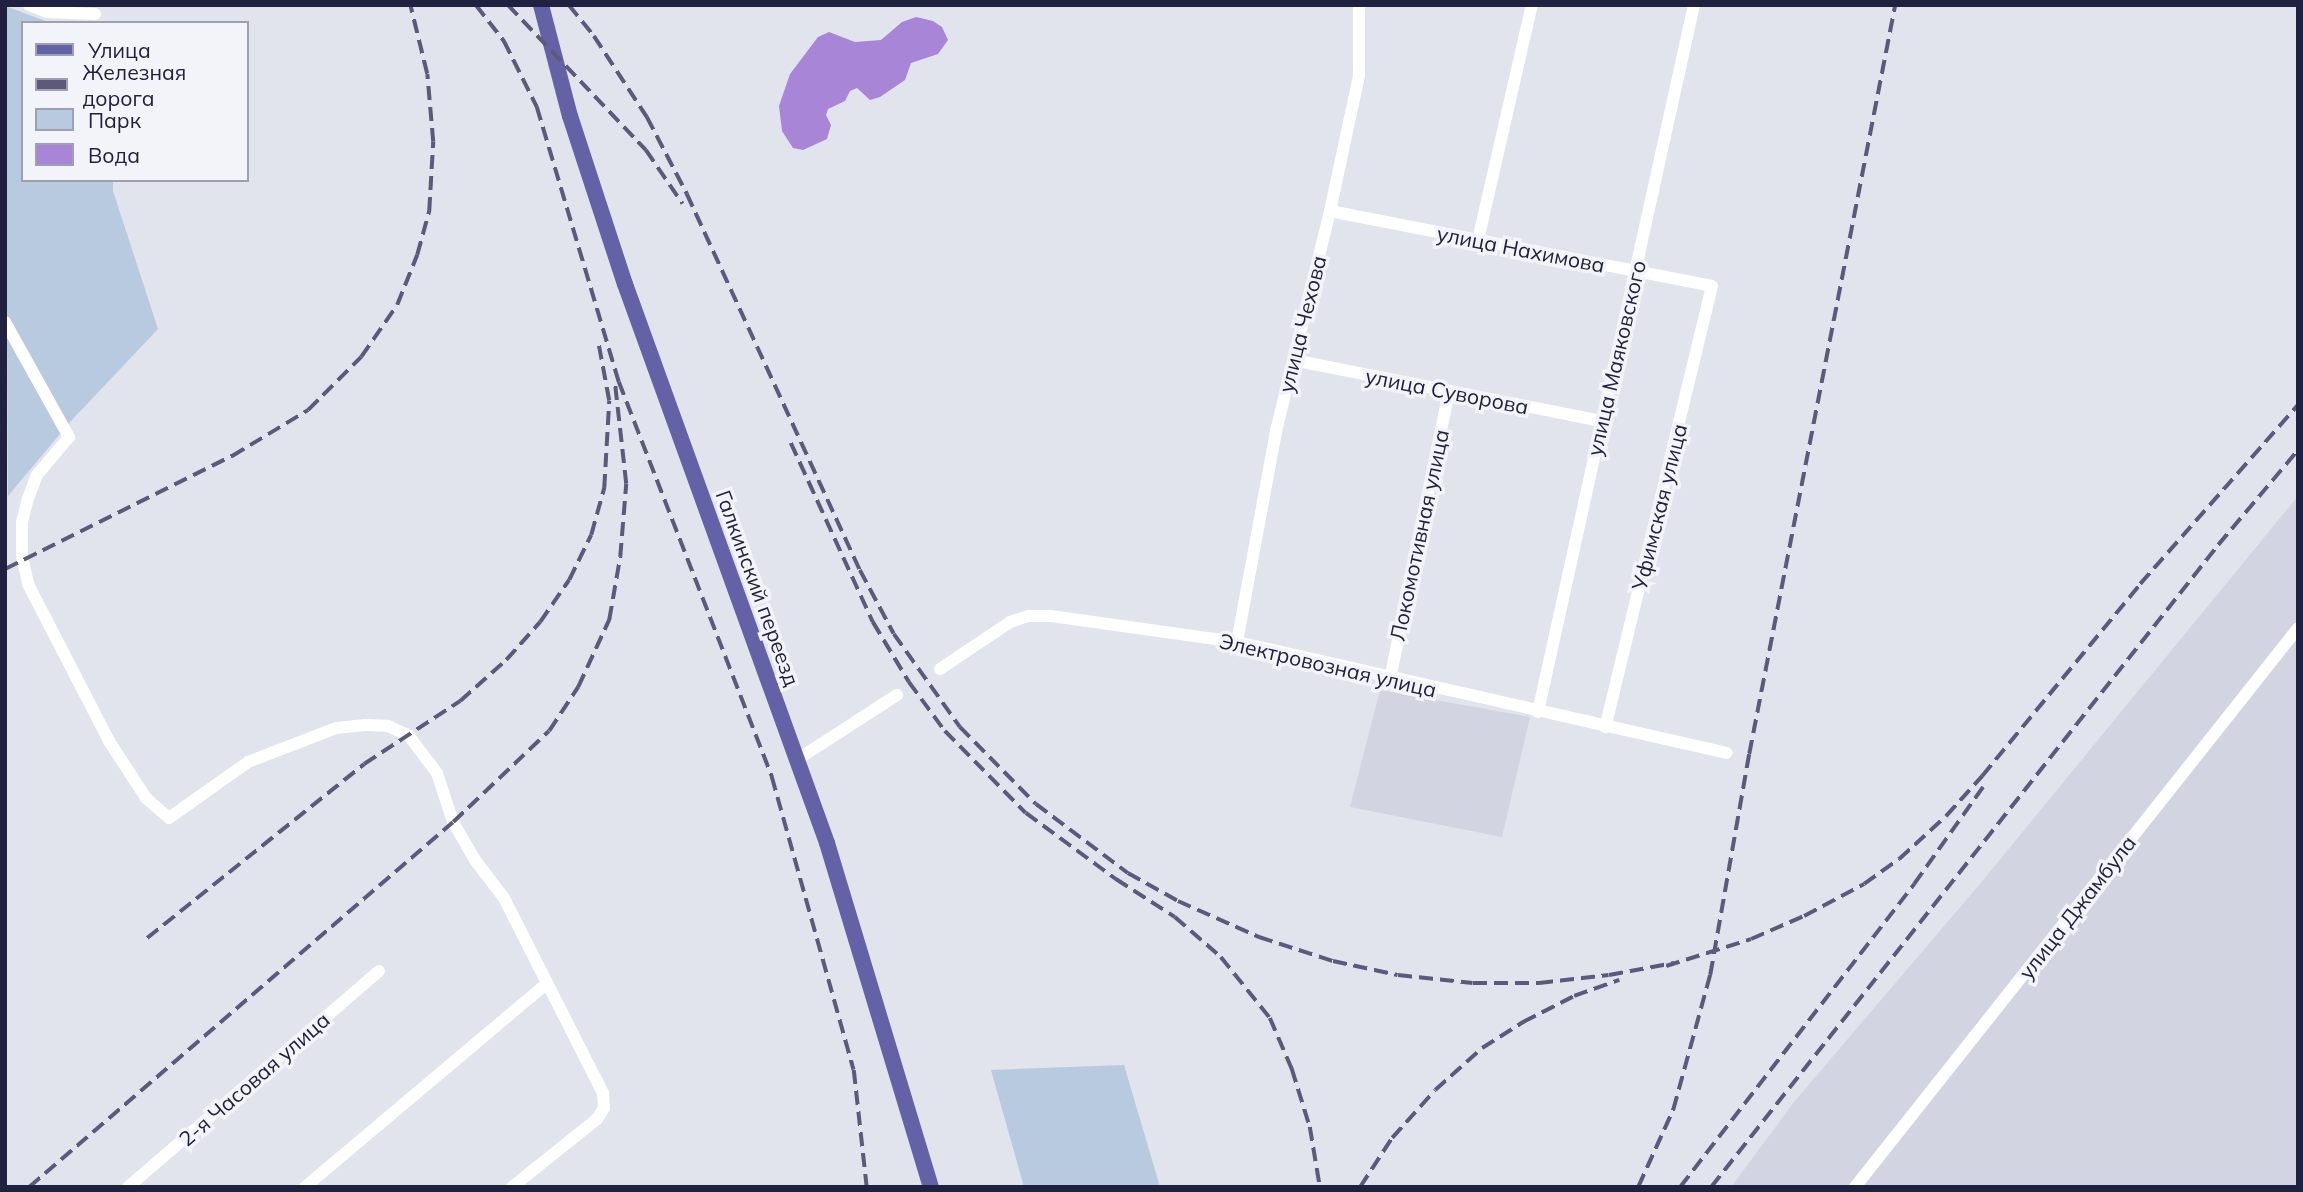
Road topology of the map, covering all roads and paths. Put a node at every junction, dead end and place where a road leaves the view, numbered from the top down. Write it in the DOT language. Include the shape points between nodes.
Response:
graph roads {
  1 [pos="29,5"];
  2 [pos="541,5"];
  3 [pos="1359,5"];
  4 [pos="1532,5"];
  5 [pos="1694,5"];
  6 [pos="95,14"];
  7 [pos="1330,211"];
  8 [pos="1478,240"];
  9 [pos="1635,271"];
  10 [pos="1712,286"];
  11 [pos="5,322"];
  12 [pos="1293,360"];
  13 [pos="1449,391"];
  14 [pos="1601,421"];
  15 [pos="2298,628"];
  16 [pos="1237,642"];
  17 [pos="940,669"];
  18 [pos="1390,679"];
  19 [pos="897,695"];
  20 [pos="1538,712"];
  21 [pos="1605,727"];
  22 [pos="1727,754"];
  23 [pos="798,759"];
  24 [pos="380,971"];
  25 [pos="545,985"];
  26 [pos="128,1187"];
  27 [pos="305,1187"];
  28 [pos="513,1187"];
  29 [pos="932,1187"];
  30 [pos="1856,1187"];
  1 -- 6 [label="street" via="47,12"];
  2 -- 23 [label="main road, Галкинский переезд" via="570,116 625,284"];
  3 -- 7 [label="street, улица Чехова" via="1359,76"];
  4 -- 8 [label="street"];
  5 -- 9 [label="street, улица Маяковского"];
  7 -- 8 [label="street, улица Нахимова"];
  7 -- 12 [label="street, улица Чехова"];
  8 -- 9 [label="street, улица Нахимова"];
  9 -- 10 [label="street, улица Нахимова"];
  9 -- 14 [label="street, улица Маяковского"];
  10 -- 21 [label="street, Уфимская улица"];
  11 -- 25 [label="street" via="69,437 37,475 28,498 22,522 28,584 145,798 169,818 248,762 295,742 336,728 388,726 408,736 437,772 453,822 504,898"];
  12 -- 13 [label="street, улица Суворова"];
  12 -- 16 [label="street, улица Чехова"];
  13 -- 14 [label="street, улица Суворова"];
  13 -- 18 [label="street, Локомотивная улица"];
  14 -- 20 [label="street, улица Маяковского"];
  15 -- 30 [label="street, улица Джамбула"];
  16 -- 17 [label="street, Электровозная улица" via="1029,616 1010,622"];
  16 -- 18 [label="street, Электровозная улица"];
  18 -- 20 [label="street, Электровозная улица"];
  19 -- 23 [label="street"];
  20 -- 21 [label="street, Электровозная улица"];
  21 -- 22 [label="street, Электровозная улица"];
  23 -- 29 [label="main road, Галкинский переезд"];
  24 -- 26 [label="street, 2-я Часовая улица"];
  25 -- 27 [label="street"];
  25 -- 28 [label="street" via="603,1093 604,1108 597,1119"];
}
